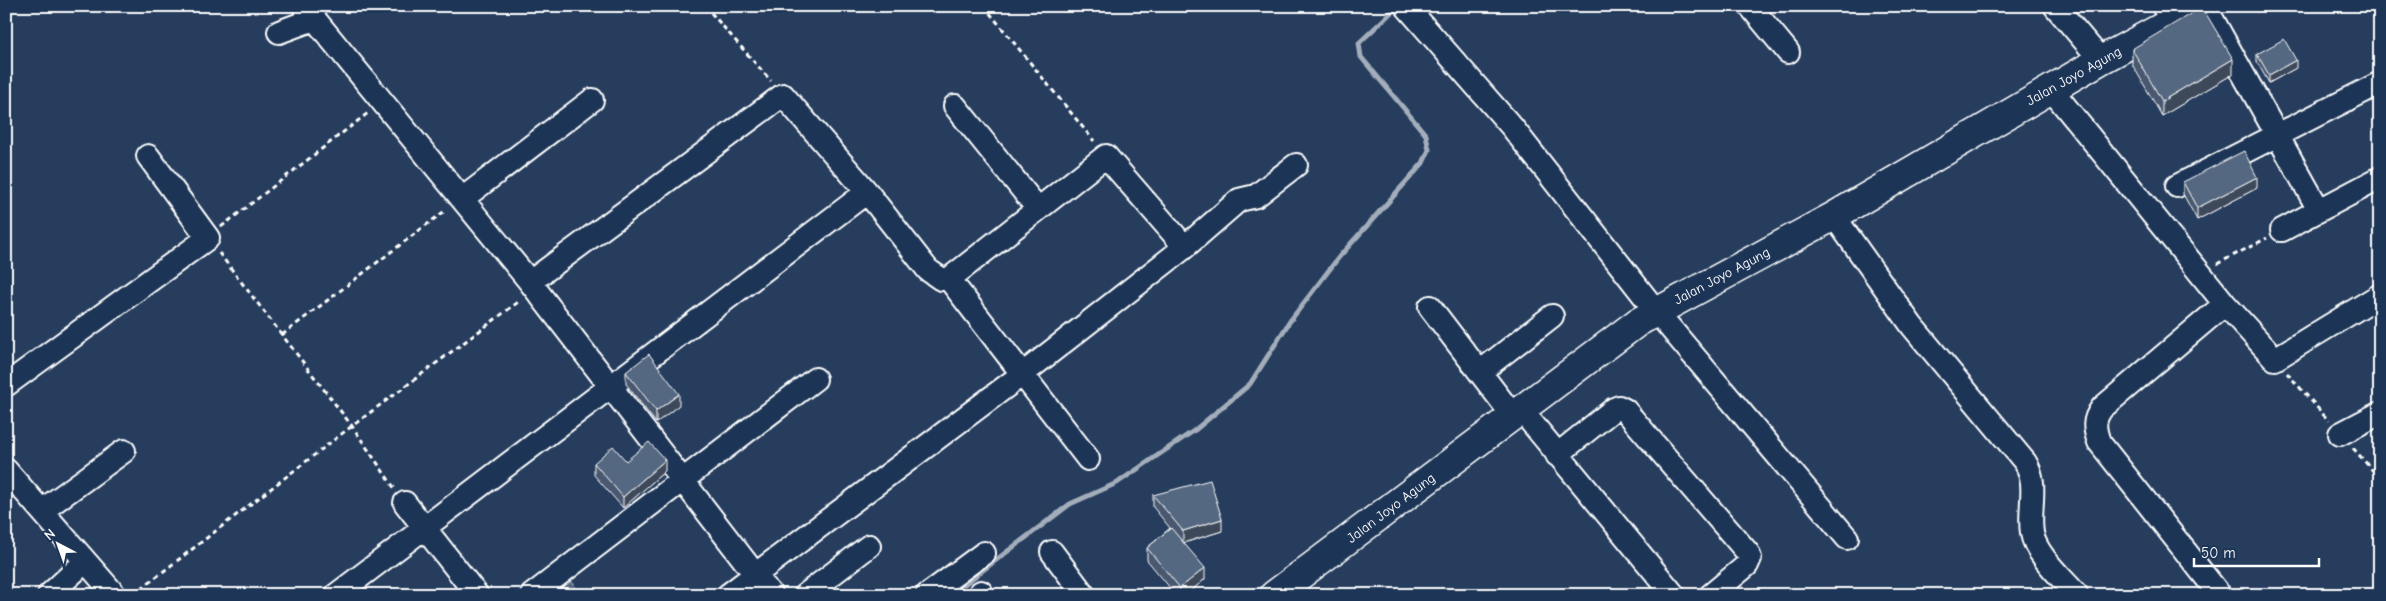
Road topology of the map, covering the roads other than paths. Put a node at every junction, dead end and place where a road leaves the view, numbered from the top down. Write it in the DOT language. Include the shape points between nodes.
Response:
graph roads {
  1 [pos="1750,6"];
  2 [pos="2055,6"];
  3 [pos="2201,6"];
  4 [pos="2205,6"];
  5 [pos="1408,8"];
  6 [pos="309,13"];
  7 [pos="2168,14"];
  8 [pos="279,32"];
  9 [pos="1788,52"];
  10 [pos="2101,60"];
  11 [pos="2380,83"];
  12 [pos="2051,89"];
  13 [pos="592,100"];
  14 [pos="956,106"];
  15 [pos="2279,134"];
  16 [pos="148,156"];
  17 [pos="1296,165"];
  18 [pos="2380,178"];
  19 [pos="2177,186"];
  20 [pos="868,192"];
  21 [pos="462,199"];
  22 [pos="1038,209"];
  23 [pos="2319,210"];
  24 [pos="1834,216"];
  25 [pos="2282,230"];
  26 [pos="1185,247"];
  27 [pos="949,279"];
  28 [pos="533,286"];
  29 [pos="2380,295"];
  30 [pos="2225,304"];
  31 [pos="1430,307"];
  32 [pos="1656,311"];
  33 [pos="1552,316"];
  34 [pos="1480,372"];
  35 [pos="1024,373"];
  36 [pos="815,379"];
  37 [pos="6,385"];
  38 [pos="611,388"];
  39 [pos="2380,413"];
  40 [pos="1518,414"];
  41 [pos="2340,434"];
  42 [pos="124,451"];
  43 [pos="1557,455"];
  44 [pos="1088,459"];
  45 [pos="683,481"];
  46 [pos="10,488"];
  47 [pos="405,503"];
  48 [pos="43,510"];
  49 [pos="426,528"];
  50 [pos="1847,538"];
  51 [pos="868,546"];
  52 [pos="1052,552"];
  53 [pos="984,554"];
  54 [pos="76,570"];
  55 [pos="756,574"];
  56 [pos="48,595"];
  57 [pos="98,595"];
  58 [pos="115,595"];
  59 [pos="336,595"];
  60 [pos="477,595"];
  61 [pos="532,595"];
  62 [pos="728,595"];
  63 [pos="772,595"];
  64 [pos="805,595"];
  65 [pos="927,595"];
  66 [pos="1084,595"];
  67 [pos="1274,595"];
  68 [pos="1674,595"];
  69 [pos="1711,595"];
  70 [pos="2077,595"];
  71 [pos="2220,595"];
  1 -- 9 [label="street"];
  2 -- 10 [label="street"];
  3 -- 7 [label="main road, Jalan Joyo Agung"];
  4 -- 15 [label="street"];
  5 -- 32 [label="street" via="1512,127"];
  6 -- 8 [label="street"];
  6 -- 21 [label="street"];
  7 -- 10 [label="main road, Jalan Joyo Agung"];
  10 -- 12 [label="main road, Jalan Joyo Agung"];
  11 -- 15 [label="street"];
  12 -- 24 [label="main road, Jalan Joyo Agung"];
  12 -- 30 [label="street"];
  13 -- 21 [label="street"];
  14 -- 22 [label="street"];
  15 -- 19 [label="street"];
  15 -- 23 [label="street"];
  16 -- 37 [label="street" via="208,238"];
  17 -- 26 [label="street" via="1256,196 1239,200"];
  18 -- 23 [label="street"];
  20 -- 27 [label="street" via="928,270 941,279"];
  20 -- 28 [label="street" via="782,95"];
  20 -- 38 [label="street"];
  21 -- 28 [label="street"];
  22 -- 26 [label="street" via="1106,156"];
  22 -- 27 [label="street"];
  23 -- 25 [label="street"];
  24 -- 32 [label="main road, Jalan Joyo Agung"];
  24 -- 70 [label="street" via="1912,326 2032,472 2032,534 2039,550"];
  26 -- 35 [label="street"];
  27 -- 35 [label="street"];
  28 -- 38 [label="street"];
  29 -- 30 [label="street" via="2275,360"];
  30 -- 71 [label="street" via="2102,408 2095,417 2094,430 2099,442"];
  31 -- 34 [label="street"];
  32 -- 40 [label="main road, Jalan Joyo Agung"];
  32 -- 50 [label="street"];
  33 -- 34 [label="street"];
  34 -- 40 [label="street"];
  35 -- 44 [label="street"];
  35 -- 55 [label="street"];
  36 -- 45 [label="street"];
  38 -- 45 [label="street"];
  38 -- 49 [label="street"];
  39 -- 41 [label="street"];
  40 -- 43 [label="street"];
  40 -- 67 [label="main road, Jalan Joyo Agung"];
  42 -- 48 [label="street"];
  43 -- 68 [label="street"];
  43 -- 69 [label="street" via="1614,409 1625,410 1750,558 1747,565"];
  45 -- 55 [label="street"];
  45 -- 61 [label="street"];
  46 -- 48 [label="street"];
  46 -- 54 [label="street"];
  47 -- 49 [label="street"];
  48 -- 58 [label="street"];
  49 -- 59 [label="street"];
  49 -- 60 [label="street"];
  51 -- 64 [label="street"];
  52 -- 66 [label="street"];
  53 -- 65 [label="street"];
  54 -- 56 [label="street"];
  54 -- 57 [label="street"];
  55 -- 62 [label="street"];
  55 -- 63 [label="street"];
}
